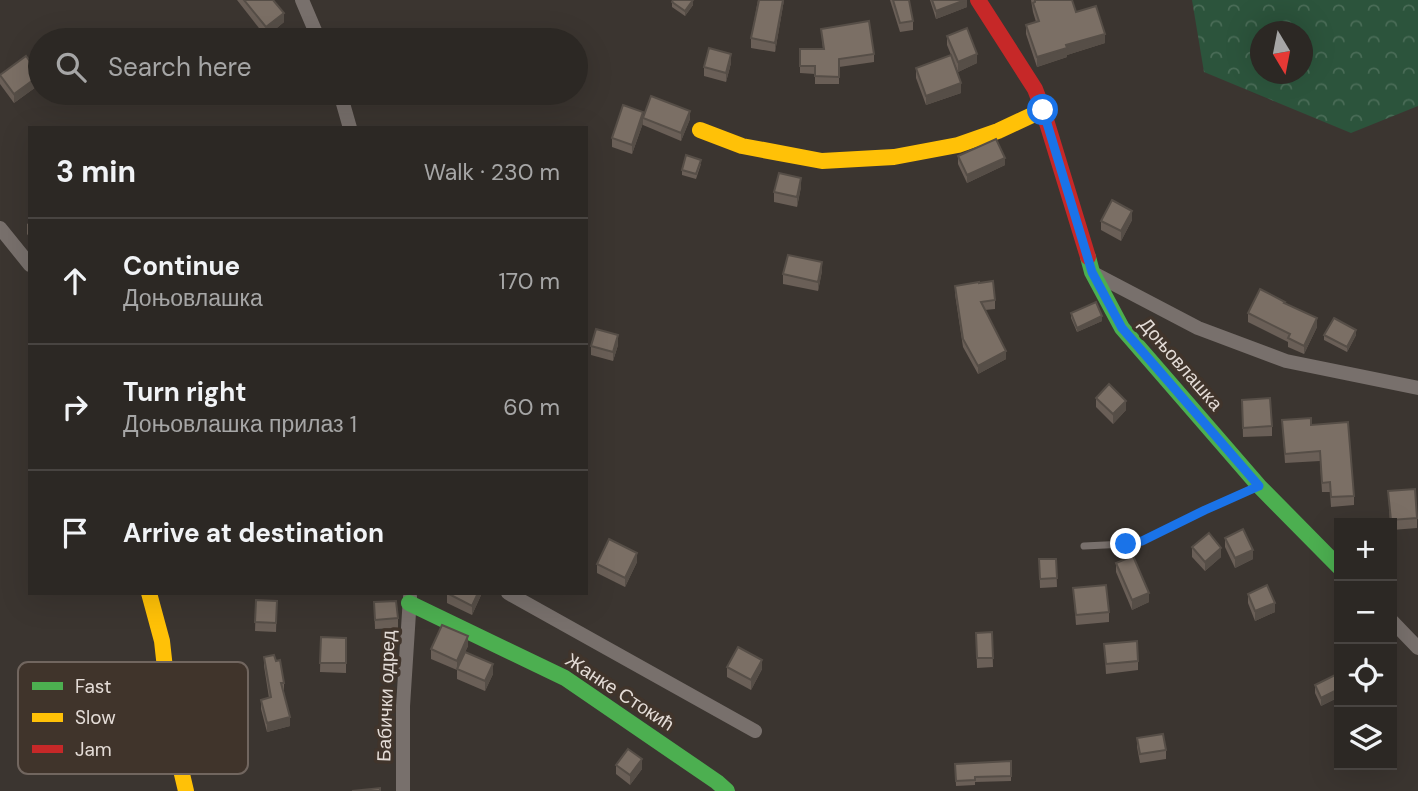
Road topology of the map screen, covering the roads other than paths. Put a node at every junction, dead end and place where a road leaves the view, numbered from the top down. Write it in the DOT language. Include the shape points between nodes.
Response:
graph roads {
  1 [pos="302,0"];
  2 [pos="978,0"];
  3 [pos="313,28"];
  4 [pos="343,105"];
  5 [pos="1043,110"];
  6 [pos="349,126"];
  7 [pos="700,130"];
  8 [pos="0,228"];
  9 [pos="28,263"];
  10 [pos="1092,272"];
  11 [pos="1418,388"];
  12 [pos="1259,486"];
  13 [pos="1084,546"];
  14 [pos="1334,562"];
  15 [pos="150,595"];
  16 [pos="512,595"];
  17 [pos="409,598"];
  18 [pos="1397,626"];
  19 [pos="1418,648"];
  20 [pos="164,662"];
  21 [pos="755,731"];
  22 [pos="403,791"];
  23 [pos="727,791"];
  1 -- 3 [label="street"];
  2 -- 5 [label="street, Доњовлашка" via="1035,89"];
  4 -- 6 [label="street"];
  5 -- 7 [label="street" via="958,145 894,157 822,161 741,146"];
  5 -- 10 [label="street, Доњовлашка"];
  8 -- 9 [label="street"];
  10 -- 11 [label="street" via="1198,328 1286,361"];
  10 -- 12 [label="street, Доњовлашка" via="1122,328"];
  12 -- 13 [label="lane" via="1142,541"];
  12 -- 14 [label="street, Доњовлашка"];
  15 -- 20 [label="street"];
  16 -- 21 [label="street"];
  17 -- 22 [label="street, Бабички одред" via="402,706"];
  17 -- 23 [label="street, Жанке Стокић" via="565,678"];
  18 -- 19 [label="street"];
}
